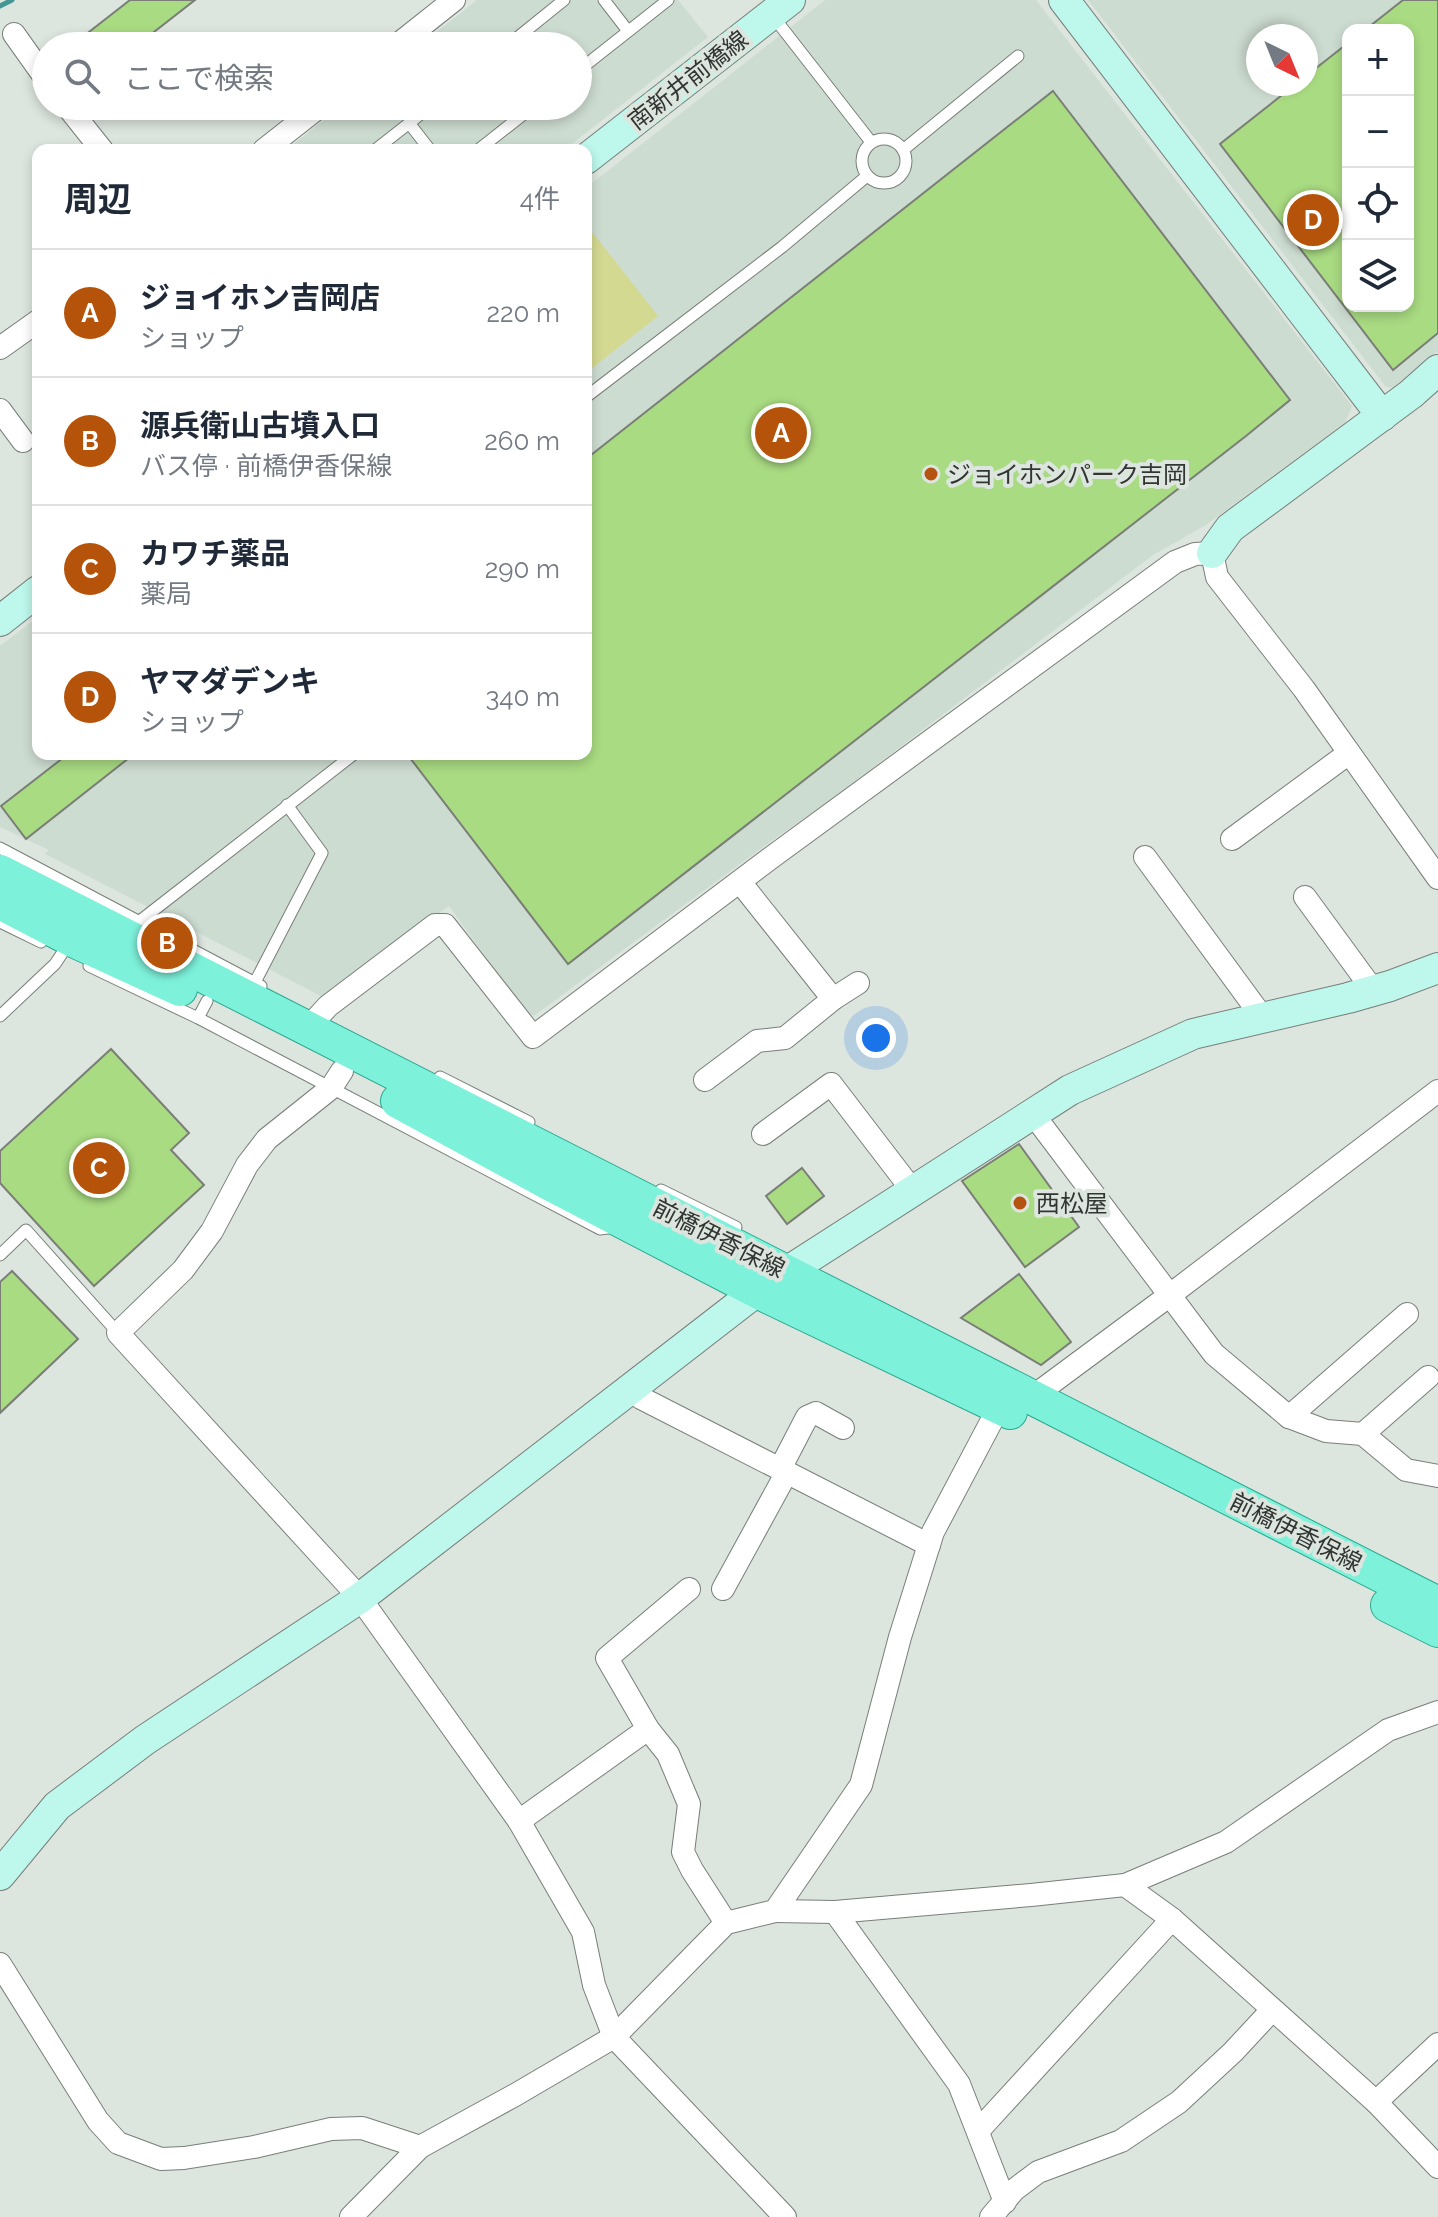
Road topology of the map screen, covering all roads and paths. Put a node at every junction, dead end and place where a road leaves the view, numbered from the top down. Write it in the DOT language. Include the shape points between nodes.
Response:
graph roads {
  1 [pos="454,0"];
  2 [pos="564,0"];
  3 [pos="604,0"];
  4 [pos="668,0"];
  5 [pos="1064,0"];
  6 [pos="774,5"];
  7 [pos="628,31"];
  8 [pos="414,32"];
  9 [pos="524,32"];
  10 [pos="14,34"];
  11 [pos="1018,56"];
  12 [pos="592,60"];
  13 [pos="32,61"];
  14 [pos="78,120"];
  15 [pos="302,120"];
  16 [pos="413,120"];
  17 [pos="516,120"];
  18 [pos="409,123"];
  19 [pos="871,142"];
  20 [pos="97,144"];
  21 [pos="272,144"];
  22 [pos="383,144"];
  23 [pos="425,144"];
  24 [pos="486,144"];
  25 [pos="903,150"];
  26 [pos="592,154"];
  27 [pos="867,176"];
  28 [pos="32,325"];
  29 [pos="0,348"];
  30 [pos="1438,370"];
  31 [pos="592,392"];
  32 [pos="0,410"];
  33 [pos="1382,416"];
  34 [pos="23,441"];
  35 [pos="1212,553"];
  36 [pos="32,596"];
  37 [pos="0,621"];
  38 [pos="1349,753"];
  39 [pos="346,760"];
  40 [pos="287,805"];
  41 [pos="1232,839"];
  42 [pos="0,848"];
  43 [pos="1145,857"];
  44 [pos="0,872"];
  45 [pos="1438,878"];
  46 [pos="740,882"];
  47 [pos="1305,897"];
  48 [pos="0,902"];
  49 [pos="0,922"];
  50 [pos="132,928"];
  51 [pos="67,946"];
  52 [pos="1438,968"];
  53 [pos="858,983"];
  54 [pos="256,990"];
  55 [pos="1373,990"];
  56 [pos="833,999"];
  57 [pos="0,1016"];
  58 [pos="1263,1018"];
  59 [pos="316,1019"];
  60 [pos="336,1080"];
  61 [pos="705,1080"];
  62 [pos="1438,1091"];
  63 [pos="403,1102"];
  64 [pos="1033,1114"];
  65 [pos="543,1130"];
  66 [pos="763,1134"];
  67 [pos="913,1191"];
  68 [pos="637,1195"];
  69 [pos="736,1227"];
  70 [pos="0,1255"];
  71 [pos="787,1273"];
  72 [pos="757,1291"];
  73 [pos="1170,1295"];
  74 [pos="1407,1314"];
  75 [pos="118,1333"];
  76 [pos="1428,1377"];
  77 [pos="630,1389"];
  78 [pos="1015,1402"];
  79 [pos="1289,1417"];
  80 [pos="843,1428"];
  81 [pos="1363,1434"];
  82 [pos="784,1471"];
  83 [pos="1438,1476"];
  84 [pos="929,1545"];
  85 [pos="689,1589"];
  86 [pos="723,1589"];
  87 [pos="360,1598"];
  88 [pos="1438,1604"];
  89 [pos="1438,1630"];
  90 [pos="1438,1712"];
  91 [pos="648,1729"];
  92 [pos="519,1821"];
  93 [pos="0,1875"];
  94 [pos="1125,1885"];
  95 [pos="775,1911"];
  96 [pos="835,1912"];
  97 [pos="1172,1919"];
  98 [pos="726,1923"];
  99 [pos="3,1977"];
  100 [pos="1272,2010"];
  101 [pos="614,2037"];
  102 [pos="1438,2044"];
  103 [pos="1376,2102"];
  104 [pos="978,2131"];
  105 [pos="420,2147"];
  106 [pos="1438,2167"];
  107 [pos="998,2209"];
  108 [pos="351,2217"];
  109 [pos="785,2217"];
  1 -- 8 [label="street"];
  2 -- 9 [label="lane"];
  3 -- 7 [label="lane"];
  4 -- 7 [label="lane"];
  5 -- 33 [label="street"];
  6 -- 19 [label="lane"];
  6 -- 26 [label="street, 南新井前橋線"];
  7 -- 12 [label="lane"];
  10 -- 13 [label="street"];
  11 -- 25 [label="lane"];
  14 -- 20 [label="street"];
  15 -- 21 [label="street"];
  16 -- 18 [label="lane"];
  17 -- 24 [label="lane"];
  18 -- 22 [label="lane"];
  18 -- 23 [label="lane"];
  19 -- 25 [label="lane" via="886,138"];
  19 -- 27 [label="lane" via="861,161"];
  25 -- 27 [label="lane" via="904,171 893,181 879,183"];
  27 -- 31 [label="lane"];
  28 -- 29 [label="street"];
  30 -- 33 [label="street"];
  32 -- 34 [label="street"];
  33 -- 35 [label="street" via="1230,528"];
  35 -- 38 [label="street" via="1217,577"];
  35 -- 46 [label="street" via="1175,562"];
  36 -- 37 [label="street"];
  38 -- 41 [label="street"];
  38 -- 45 [label="street"];
  39 -- 40 [label="lane"];
  40 -- 50 [label="lane"];
  40 -- 54 [label="lane" via="322,853"];
  42 -- 50 [label="lane"];
  43 -- 58 [label="street"];
  44 -- 50 [label="main road, 前橋伊香保線"];
  46 -- 56 [label="street"];
  46 -- 59 [label="street" via="533,1037 445,925 435,925"];
  47 -- 55 [label="street"];
  48 -- 51 [label="main road, 前橋伊香保線"];
  49 -- 51 [label="lane"];
  50 -- 54 [label="main road, 前橋伊香保線"];
  51 -- 57 [label="lane"];
  51 -- 60 [label="main road, 前橋伊香保線"];
  52 -- 55 [label="street"];
  53 -- 56 [label="street"];
  54 -- 59 [label="main road, 前橋伊香保線"];
  55 -- 58 [label="street"];
  56 -- 61 [label="street" via="785,1038 757,1041"];
  58 -- 64 [label="street" via="1193,1034 1070,1090"];
  59 -- 63 [label="main road, 前橋伊香保線"];
  60 -- 63 [label="main road, 前橋伊香保線"];
  60 -- 75 [label="street" via="267,1139 183,1270"];
  62 -- 73 [label="street"];
  63 -- 65 [label="lane" via="423,1069"];
  63 -- 68 [label="main road, 前橋伊香保線"];
  63 -- 68 [label="lane" via="600,1229"];
  64 -- 67 [label="street"];
  64 -- 73 [label="street"];
  66 -- 67 [label="street" via="831,1084"];
  67 -- 71 [label="street"];
  68 -- 69 [label="lane"];
  68 -- 71 [label="main road, 前橋伊香保線"];
  68 -- 72 [label="main road, 前橋伊香保線"];
  70 -- 75 [label="lane" via="26,1230"];
  71 -- 72 [label="street"];
  71 -- 78 [label="main road, 前橋伊香保線"];
  72 -- 77 [label="street"];
  72 -- 78 [label="main road, 前橋伊香保線"];
  73 -- 78 [label="street"];
  73 -- 79 [label="street" via="1214,1354"];
  74 -- 79 [label="street"];
  75 -- 87 [label="street"];
  76 -- 81 [label="street"];
  77 -- 82 [label="street"];
  77 -- 87 [label="street"];
  78 -- 84 [label="street"];
  78 -- 88 [label="main road, 前橋伊香保線"];
  78 -- 89 [label="main road, 前橋伊香保線"];
  79 -- 81 [label="street" via="1326,1431"];
  80 -- 82 [label="street" via="816,1413 807,1417"];
  81 -- 83 [label="street" via="1406,1470"];
  82 -- 84 [label="street"];
  82 -- 86 [label="street"];
  84 -- 95 [label="street" via="861,1785"];
  85 -- 91 [label="street" via="607,1658"];
  87 -- 92 [label="street"];
  87 -- 93 [label="street" via="145,1740 57,1806"];
  90 -- 94 [label="street" via="1388,1730 1226,1842"];
  91 -- 92 [label="street"];
  91 -- 98 [label="street" via="668,1754 689,1804 683,1852"];
  92 -- 101 [label="street" via="583,1932 594,1985"];
  94 -- 96 [label="street"];
  94 -- 97 [label="street"];
  95 -- 96 [label="street"];
  95 -- 98 [label="street"];
  96 -- 104 [label="street" via="959,2084"];
  97 -- 100 [label="street"];
  97 -- 104 [label="street"];
  98 -- 101 [label="street"];
  99 -- 105 [label="street" via="118,2143 161,2159 184,2158 331,2129 362,2128"];
  100 -- 103 [label="street"];
  100 -- 107 [label="street" via="1179,2102 1121,2141 1038,2172"];
  101 -- 105 [label="street"];
  101 -- 109 [label="street"];
  102 -- 103 [label="street"];
  103 -- 106 [label="street"];
  104 -- 107 [label="street"];
  105 -- 108 [label="street"];
}
